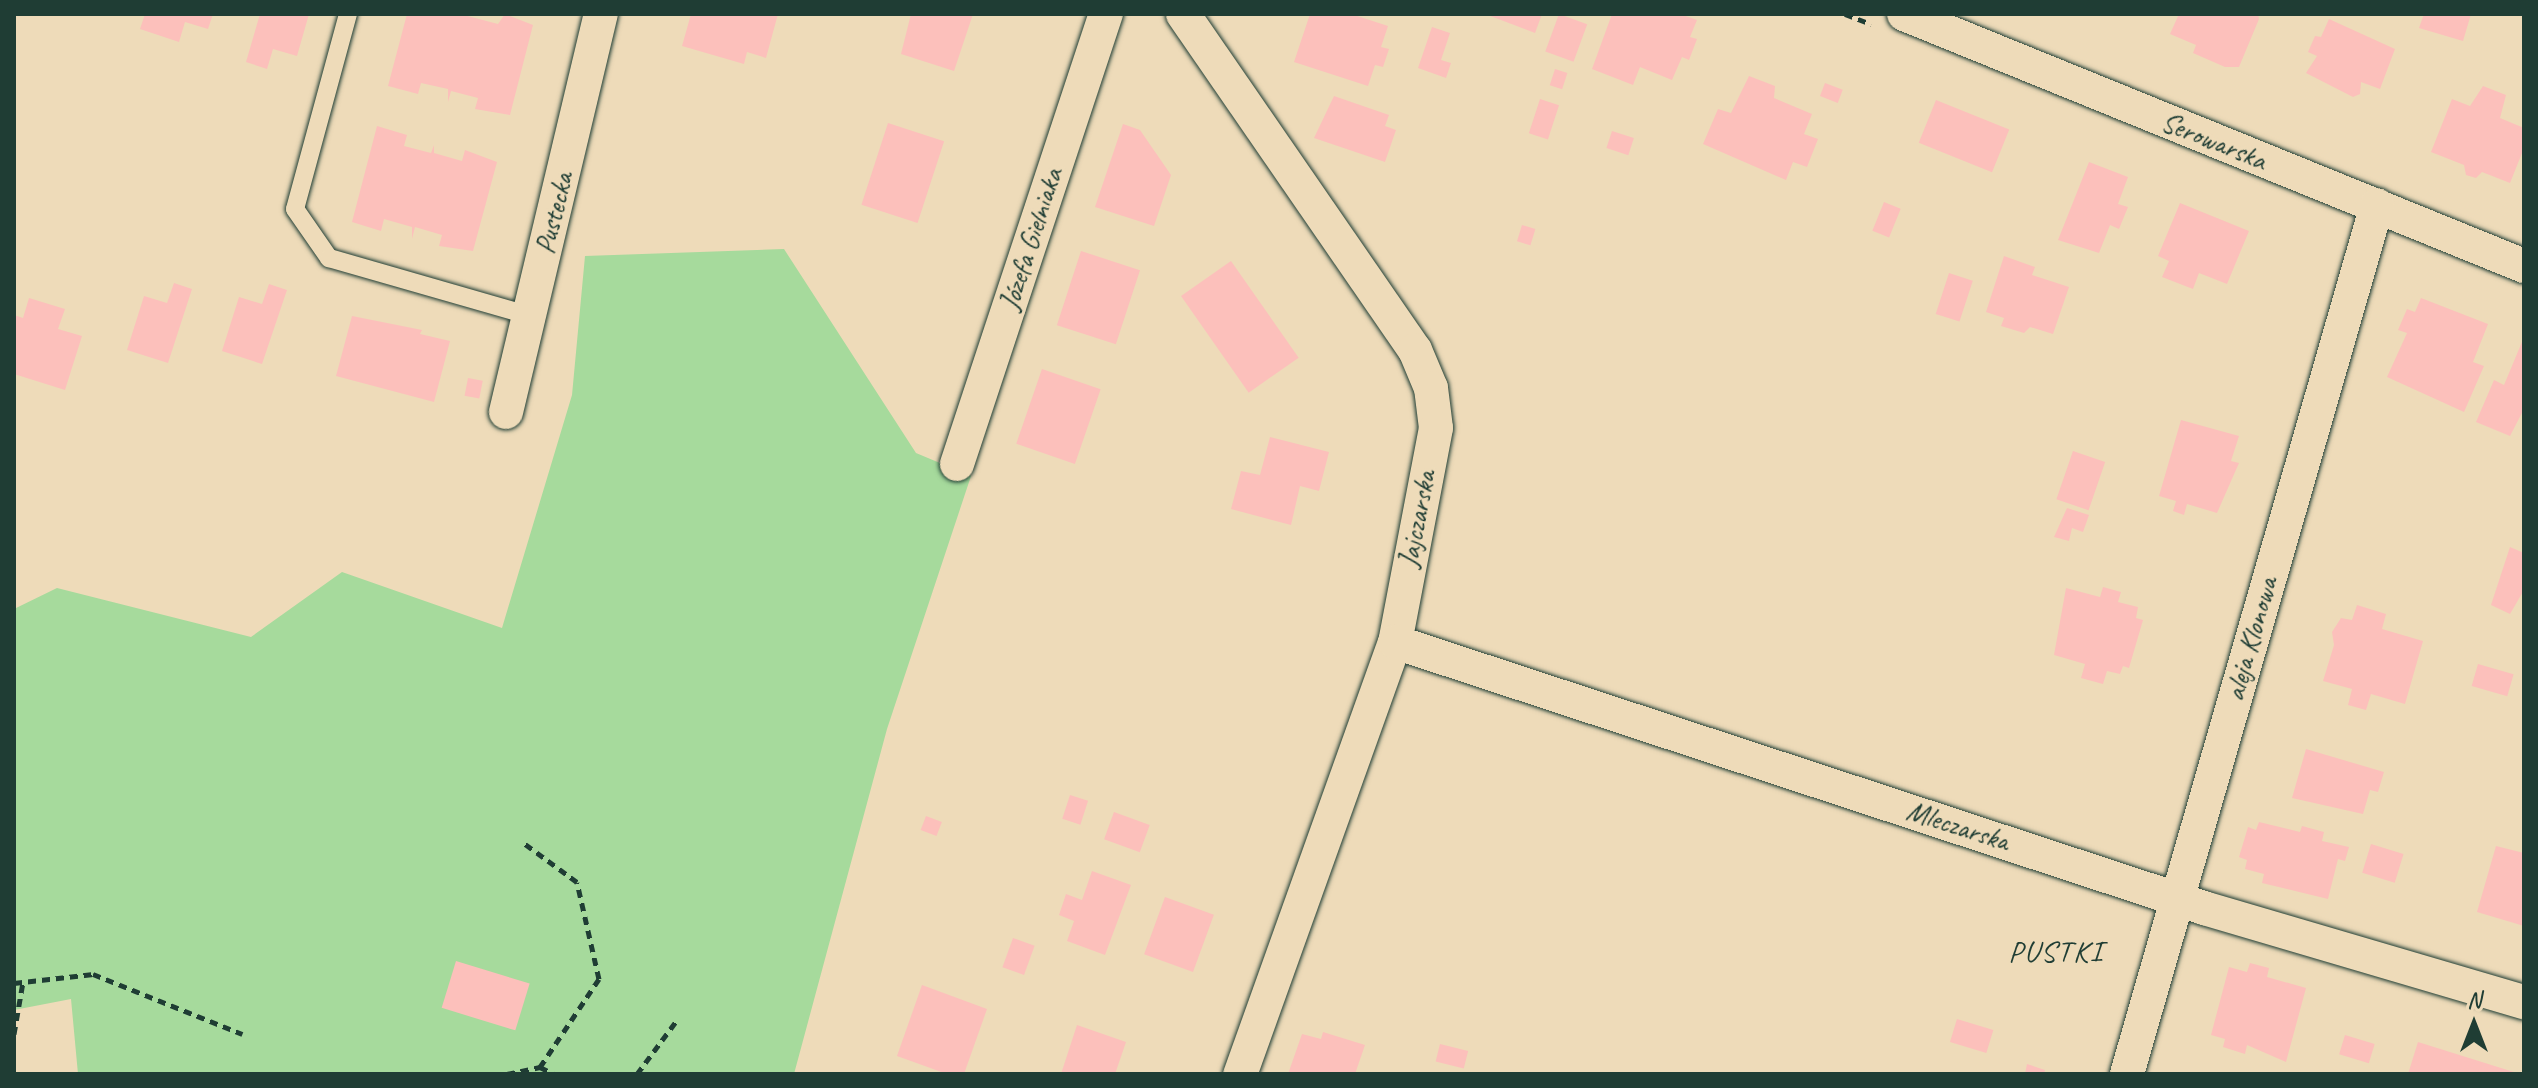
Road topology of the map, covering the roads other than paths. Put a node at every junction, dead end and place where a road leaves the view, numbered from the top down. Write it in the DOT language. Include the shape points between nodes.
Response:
graph roads {
  1 [pos="348,14"];
  2 [pos="601,14"];
  3 [pos="1106,14"];
  4 [pos="1183,14"];
  5 [pos="1904,14"];
  6 [pos="2377,205"];
  7 [pos="2524,266"];
  8 [pos="528,315"];
  9 [pos="506,412"];
  10 [pos="957,464"];
  11 [pos="1395,642"];
  12 [pos="2177,899"];
  13 [pos="2524,1002"];
  14 [pos="1240,1074"];
  15 [pos="2127,1074"];
  1 -- 8 [label="lane" via="295,209 329,258"];
  2 -- 8 [label="street, Pustecka"];
  3 -- 10 [label="street, Józefa Gielniaka"];
  4 -- 11 [label="street, Jajczarska" via="1415,350 1431,388 1436,428"];
  5 -- 6 [label="street, Serowarska"];
  6 -- 7 [label="street, Serowarska"];
  6 -- 12 [label="street, aleja Klonowa"];
  8 -- 9 [label="street, Pustecka"];
  11 -- 12 [label="street, Mleczarska"];
  11 -- 14 [label="street, Jajczarska"];
  12 -- 13 [label="street, Mleczarska"];
  12 -- 15 [label="street, aleja Klonowa"];
}
